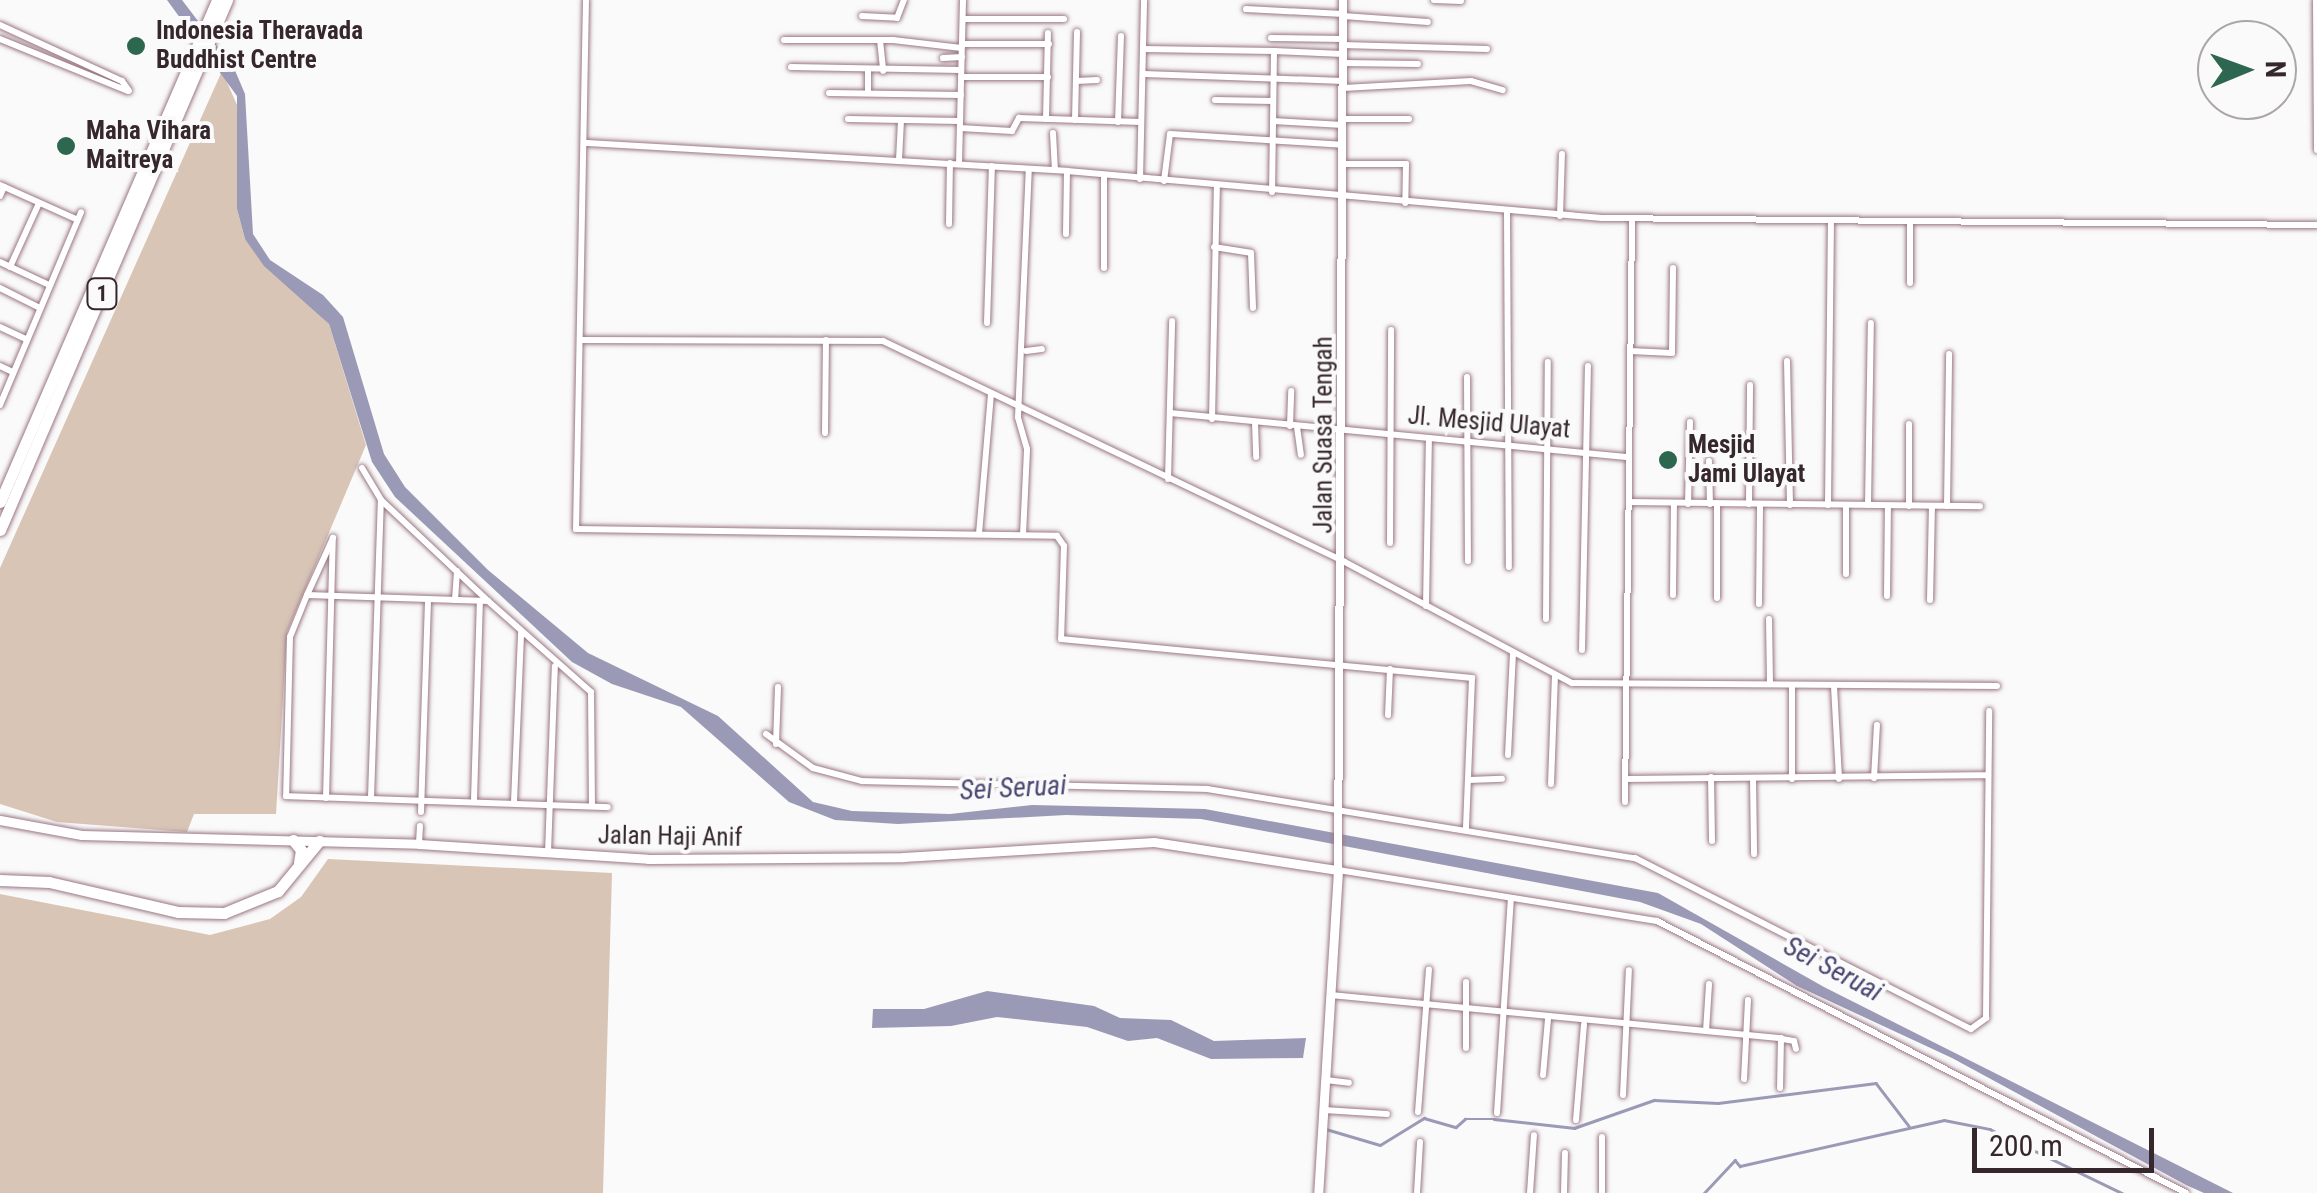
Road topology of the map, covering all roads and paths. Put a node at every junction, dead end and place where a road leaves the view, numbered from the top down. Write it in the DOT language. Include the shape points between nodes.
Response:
graph roads {
  1 [pos="217,0"];
  2 [pos="227,0"];
  3 [pos="586,0"];
  4 [pos="904,0"];
  5 [pos="955,0"];
  6 [pos="963,0"];
  7 [pos="1144,0"];
  8 [pos="1343,0"];
  9 [pos="1434,0"];
  10 [pos="2316,0"];
  11 [pos="1461,1"];
  12 [pos="1246,9"];
  13 [pos="1343,15"];
  14 [pos="862,16"];
  15 [pos="962,19"];
  16 [pos="1064,19"];
  17 [pos="1428,22"];
  18 [pos="212,24"];
  19 [pos="0,25"];
  20 [pos="1077,32"];
  21 [pos="1048,33"];
  22 [pos="1121,36"];
  23 [pos="1271,38"];
  24 [pos="0,39"];
  25 [pos="784,40"];
  26 [pos="880,40"];
  27 [pos="1049,44"];
  28 [pos="1143,48"];
  29 [pos="1487,49"];
  30 [pos="962,50"];
  31 [pos="1343,50"];
  32 [pos="60,51"];
  33 [pos="1274,52"];
  34 [pos="199,55"];
  35 [pos="943,58"];
  36 [pos="56,62"];
  37 [pos="1418,64"];
  38 [pos="791,67"];
  39 [pos="868,70"];
  40 [pos="883,71"];
  41 [pos="961,74"];
  42 [pos="1144,74"];
  43 [pos="1048,77"];
  44 [pos="1273,79"];
  45 [pos="1097,80"];
  46 [pos="1076,81"];
  47 [pos="1343,85"];
  48 [pos="1503,90"];
  49 [pos="829,93"];
  50 [pos="868,93"];
  51 [pos="961,95"];
  52 [pos="1215,100"];
  53 [pos="1273,101"];
  54 [pos="1408,119"];
  55 [pos="848,120"];
  56 [pos="901,120"];
  57 [pos="1046,120"];
  58 [pos="1075,120"];
  59 [pos="1273,121"];
  60 [pos="1118,122"];
  61 [pos="1142,122"];
  62 [pos="1343,122"];
  63 [pos="960,124"];
  64 [pos="1053,133"];
  65 [pos="1275,140"];
  66 [pos="586,143"];
  67 [pos="1343,145"];
  68 [pos="2317,150"];
  69 [pos="1562,154"];
  70 [pos="899,160"];
  71 [pos="950,163"];
  72 [pos="960,164"];
  73 [pos="1343,164"];
  74 [pos="992,166"];
  75 [pos="1028,168"];
  76 [pos="1055,170"];
  77 [pos="1067,171"];
  78 [pos="1104,175"];
  79 [pos="1140,179"];
  80 [pos="1164,180"];
  81 [pos="2,186"];
  82 [pos="1216,186"];
  83 [pos="1272,192"];
  84 [pos="0,196"];
  85 [pos="1343,197"];
  86 [pos="1405,200"];
  87 [pos="40,203"];
  88 [pos="1507,212"];
  89 [pos="1560,216"];
  90 [pos="1632,219"];
  91 [pos="1830,222"];
  92 [pos="1910,222"];
  93 [pos="949,224"];
  94 [pos="2317,225"];
  95 [pos="1066,234"];
  96 [pos="1214,246"];
  97 [pos="0,262"];
  98 [pos="10,267"];
  99 [pos="1104,268"];
  100 [pos="1674,268"];
  101 [pos="1910,283"];
  102 [pos="49,285"];
  103 [pos="0,288"];
  104 [pos="40,308"];
  105 [pos="1253,308"];
  106 [pos="1172,320"];
  107 [pos="986,322"];
  108 [pos="1871,322"];
  109 [pos="0,327"];
  110 [pos="1391,330"];
  111 [pos="26,339"];
  112 [pos="582,340"];
  113 [pos="826,340"];
  114 [pos="1042,349"];
  115 [pos="1026,350"];
  116 [pos="1630,352"];
  117 [pos="1949,354"];
  118 [pos="1787,360"];
  119 [pos="1548,362"];
  120 [pos="0,366"];
  121 [pos="1588,366"];
  122 [pos="13,372"];
  123 [pos="1468,377"];
  124 [pos="1750,385"];
  125 [pos="1290,390"];
  126 [pos="990,395"];
  127 [pos="0,404"];
  128 [pos="1023,410"];
  129 [pos="1170,412"];
  130 [pos="1212,419"];
  131 [pos="1690,422"];
  132 [pos="1254,423"];
  133 [pos="1909,424"];
  134 [pos="1294,426"];
  135 [pos="1345,431"];
  136 [pos="824,432"];
  137 [pos="1390,435"];
  138 [pos="1430,438"];
  139 [pos="1469,442"];
  140 [pos="1508,445"];
  141 [pos="1548,448"];
  142 [pos="1587,452"];
  143 [pos="1301,454"];
  144 [pos="1629,456"];
  145 [pos="1256,457"];
  146 [pos="1709,461"];
  147 [pos="362,468"];
  148 [pos="1168,479"];
  149 [pos="382,500"];
  150 [pos="0,502"];
  151 [pos="1630,502"];
  152 [pos="1674,503"];
  153 [pos="1688,504"];
  154 [pos="1713,504"];
  155 [pos="1749,504"];
  156 [pos="1760,504"];
  157 [pos="1790,504"];
  158 [pos="1828,505"];
  159 [pos="1846,505"];
  160 [pos="1868,506"];
  161 [pos="1888,506"];
  162 [pos="1908,506"];
  163 [pos="1932,506"];
  164 [pos="1946,506"];
  165 [pos="1980,506"];
  166 [pos="0,530"];
  167 [pos="978,534"];
  168 [pos="1024,535"];
  169 [pos="1390,543"];
  170 [pos="1344,562"];
  171 [pos="1468,562"];
  172 [pos="1509,567"];
  173 [pos="456,570"];
  174 [pos="1846,574"];
  175 [pos="306,594"];
  176 [pos="1674,595"];
  177 [pos="334,596"];
  178 [pos="1887,596"];
  179 [pos="377,597"];
  180 [pos="1717,598"];
  181 [pos="428,600"];
  182 [pos="455,600"];
  183 [pos="1930,600"];
  184 [pos="484,601"];
  185 [pos="1427,602"];
  186 [pos="1759,604"];
  187 [pos="1769,619"];
  188 [pos="1546,620"];
  189 [pos="521,631"];
  190 [pos="1582,650"];
  191 [pos="1514,652"];
  192 [pos="1344,663"];
  193 [pos="556,664"];
  194 [pos="1390,669"];
  195 [pos="1555,676"];
  196 [pos="1625,684"];
  197 [pos="1770,684"];
  198 [pos="1792,686"];
  199 [pos="1834,686"];
  200 [pos="1996,686"];
  201 [pos="778,687"];
  202 [pos="1989,710"];
  203 [pos="1388,715"];
  204 [pos="1876,725"];
  205 [pos="766,734"];
  206 [pos="776,744"];
  207 [pos="1508,755"];
  208 [pos="1986,775"];
  209 [pos="1711,777"];
  210 [pos="1502,778"];
  211 [pos="1753,778"];
  212 [pos="1792,778"];
  213 [pos="1874,778"];
  214 [pos="1625,779"];
  215 [pos="1839,779"];
  216 [pos="1469,780"];
  217 [pos="1551,784"];
  218 [pos="326,798"];
  219 [pos="371,798"];
  220 [pos="421,798"];
  221 [pos="474,800"];
  222 [pos="514,802"];
  223 [pos="1625,802"];
  224 [pos="551,804"];
  225 [pos="592,806"];
  226 [pos="608,807"];
  227 [pos="1341,810"];
  228 [pos="421,812"];
  229 [pos="0,820"];
  230 [pos="420,826"];
  231 [pos="1466,829"];
  232 [pos="293,840"];
  233 [pos="1712,840"];
  234 [pos="319,841"];
  235 [pos="419,844"];
  236 [pos="548,854"];
  237 [pos="1754,854"];
  238 [pos="1338,870"];
  239 [pos="0,877"];
  240 [pos="1511,898"];
  241 [pos="1429,969"];
  242 [pos="1629,970"];
  243 [pos="1466,982"];
  244 [pos="1709,984"];
  245 [pos="1331,996"];
  246 [pos="1748,1000"];
  247 [pos="1426,1004"];
  248 [pos="1464,1008"];
  249 [pos="1506,1014"];
  250 [pos="1548,1020"];
  251 [pos="1584,1024"];
  252 [pos="1626,1026"];
  253 [pos="1706,1031"];
  254 [pos="1745,1035"];
  255 [pos="1782,1038"];
  256 [pos="1466,1048"];
  257 [pos="1796,1049"];
  258 [pos="1543,1075"];
  259 [pos="1326,1080"];
  260 [pos="1744,1080"];
  261 [pos="1348,1083"];
  262 [pos="1780,1088"];
  263 [pos="1623,1095"];
  264 [pos="1324,1110"];
  265 [pos="1418,1112"];
  266 [pos="1498,1113"];
  267 [pos="1387,1114"];
  268 [pos="1576,1120"];
  269 [pos="1534,1135"];
  270 [pos="1602,1137"];
  271 [pos="1420,1142"];
  272 [pos="1565,1153"];
  273 [pos="1318,1193"];
  274 [pos="1417,1193"];
  275 [pos="1530,1193"];
  276 [pos="1564,1193"];
  277 [pos="1602,1193"];
  278 [pos="2186,1193"];
  1 -- 18 [label="highway, 1"];
  2 -- 18 [label="highway, 1"];
  3 -- 66 [label="street"];
  4 -- 14 [label="street" via="897,18"];
  5 -- 6 [label="street"];
  6 -- 15 [label="street"];
  7 -- 28 [label="street"];
  8 -- 13 [label="street, Jalan Suasa Tengah"];
  9 -- 11 [label="street"];
  10 -- 68 [label="street"];
  12 -- 13 [label="street"];
  13 -- 17 [label="street"];
  13 -- 31 [label="street, Jalan Suasa Tengah"];
  15 -- 16 [label="street"];
  15 -- 30 [label="street"];
  18 -- 34 [label="highway, 1"];
  19 -- 32 [label="street"];
  20 -- 46 [label="street"];
  21 -- 27 [label="street"];
  22 -- 60 [label="street"];
  23 -- 31 [label="street"];
  24 -- 36 [label="street"];
  25 -- 26 [label="street"];
  26 -- 30 [label="street"];
  26 -- 40 [label="street"];
  27 -- 30 [label="street"];
  27 -- 43 [label="street"];
  28 -- 33 [label="street"];
  28 -- 42 [label="street"];
  29 -- 31 [label="street"];
  30 -- 35 [label="street"];
  30 -- 41 [label="street"];
  31 -- 33 [label="street"];
  31 -- 37 [label="street"];
  31 -- 47 [label="street, Jalan Suasa Tengah"];
  32 -- 36 [label="street"];
  32 -- 36 [label="street" via="122,81 129,92"];
  33 -- 44 [label="street"];
  34 -- 150 [label="highway, 1"];
  34 -- 166 [label="highway, 1"];
  38 -- 39 [label="street"];
  39 -- 40 [label="street"];
  39 -- 50 [label="street"];
  40 -- 41 [label="street"];
  41 -- 43 [label="street"];
  41 -- 51 [label="street"];
  42 -- 44 [label="street"];
  42 -- 61 [label="street"];
  43 -- 57 [label="street"];
  44 -- 47 [label="street"];
  44 -- 53 [label="street"];
  45 -- 46 [label="street"];
  46 -- 58 [label="street"];
  47 -- 48 [label="street" via="1470,81"];
  47 -- 62 [label="street, Jalan Suasa Tengah"];
  49 -- 50 [label="street"];
  50 -- 51 [label="street"];
  51 -- 63 [label="street"];
  52 -- 53 [label="street"];
  53 -- 59 [label="street"];
  54 -- 62 [label="street"];
  55 -- 56 [label="street"];
  56 -- 63 [label="street"];
  56 -- 70 [label="street"];
  57 -- 58 [label="street"];
  57 -- 63 [label="street" via="1020,118 1012,132"];
  58 -- 60 [label="street"];
  59 -- 62 [label="street"];
  59 -- 65 [label="street"];
  60 -- 61 [label="street"];
  61 -- 79 [label="street"];
  62 -- 67 [label="street, Jalan Suasa Tengah"];
  63 -- 72 [label="street"];
  64 -- 76 [label="street"];
  65 -- 67 [label="street"];
  65 -- 80 [label="street" via="1167,136"];
  65 -- 83 [label="street"];
  66 -- 70 [label="street"];
  66 -- 112 [label="street"];
  67 -- 73 [label="street, Jalan Suasa Tengah"];
  69 -- 89 [label="street"];
  70 -- 71 [label="street"];
  71 -- 72 [label="street"];
  71 -- 93 [label="street"];
  72 -- 74 [label="street"];
  73 -- 85 [label="street, Jalan Suasa Tengah"];
  73 -- 86 [label="street" via="1406,164"];
  74 -- 75 [label="street"];
  74 -- 107 [label="street"];
  75 -- 76 [label="street"];
  75 -- 115 [label="street"];
  76 -- 77 [label="street"];
  77 -- 78 [label="street"];
  77 -- 95 [label="street"];
  78 -- 79 [label="street"];
  78 -- 99 [label="street"];
  79 -- 80 [label="street"];
  80 -- 82 [label="street"];
  81 -- 84 [label="street"];
  81 -- 87 [label="street"];
  82 -- 83 [label="street"];
  82 -- 96 [label="street"];
  83 -- 85 [label="street"];
  85 -- 86 [label="street"];
  85 -- 135 [label="street, Jalan Suasa Tengah"];
  86 -- 88 [label="street"];
  87 -- 98 [label="street"];
  87 -- 102 [label="street" via="80,216"];
  88 -- 89 [label="street"];
  88 -- 140 [label="street"];
  89 -- 90 [label="street"];
  90 -- 91 [label="street"];
  90 -- 116 [label="street"];
  91 -- 92 [label="street"];
  91 -- 158 [label="street"];
  92 -- 94 [label="street"];
  92 -- 101 [label="street"];
  96 -- 105 [label="street" via="1251,253"];
  96 -- 130 [label="street"];
  97 -- 98 [label="street"];
  98 -- 102 [label="street"];
  100 -- 116 [label="street" via="1672,353"];
  102 -- 104 [label="street"];
  103 -- 104 [label="street"];
  104 -- 111 [label="street"];
  106 -- 129 [label="street"];
  108 -- 160 [label="street"];
  109 -- 111 [label="street"];
  110 -- 137 [label="street"];
  111 -- 122 [label="street"];
  112 -- 113 [label="street"];
  112 -- 167 [label="street" via="576,530"];
  113 -- 126 [label="street" via="883,342"];
  113 -- 136 [label="street"];
  114 -- 115 [label="street"];
  115 -- 128 [label="street"];
  116 -- 144 [label="street"];
  117 -- 164 [label="street"];
  118 -- 157 [label="street"];
  119 -- 141 [label="street"];
  120 -- 122 [label="street"];
  121 -- 142 [label="street"];
  122 -- 127 [label="street"];
  123 -- 139 [label="street"];
  124 -- 155 [label="street"];
  125 -- 134 [label="street"];
  126 -- 128 [label="street"];
  126 -- 167 [label="street"];
  128 -- 148 [label="street"];
  128 -- 168 [label="street"];
  129 -- 130 [label="street, Jl. Mesjid Ulayat"];
  129 -- 148 [label="street"];
  130 -- 132 [label="street, Jl. Mesjid Ulayat"];
  131 -- 153 [label="street"];
  132 -- 134 [label="street, Jl. Mesjid Ulayat"];
  132 -- 145 [label="street"];
  133 -- 162 [label="street"];
  134 -- 135 [label="street, Jl. Mesjid Ulayat"];
  134 -- 143 [label="street"];
  135 -- 137 [label="street, Jl. Mesjid Ulayat"];
  135 -- 170 [label="street, Jalan Suasa Tengah"];
  137 -- 138 [label="street, Jl. Mesjid Ulayat"];
  137 -- 169 [label="street"];
  138 -- 139 [label="street, Jl. Mesjid Ulayat"];
  138 -- 185 [label="street"];
  139 -- 140 [label="street, Jl. Mesjid Ulayat"];
  139 -- 171 [label="street"];
  140 -- 141 [label="street, Jl. Mesjid Ulayat"];
  140 -- 172 [label="street"];
  141 -- 142 [label="street, Jl. Mesjid Ulayat"];
  141 -- 188 [label="street"];
  142 -- 144 [label="street, Jl. Mesjid Ulayat"];
  142 -- 190 [label="street"];
  144 -- 151 [label="street"];
  146 -- 154 [label="street"];
  147 -- 149 [label="street"];
  148 -- 170 [label="street"];
  149 -- 173 [label="street"];
  149 -- 179 [label="street"];
  151 -- 152 [label="street"];
  151 -- 196 [label="street"];
  152 -- 153 [label="street"];
  152 -- 176 [label="street"];
  153 -- 154 [label="street"];
  154 -- 155 [label="street"];
  154 -- 180 [label="street"];
  155 -- 156 [label="street"];
  156 -- 157 [label="street"];
  156 -- 186 [label="street"];
  157 -- 158 [label="street"];
  158 -- 159 [label="street"];
  159 -- 160 [label="street"];
  159 -- 174 [label="street"];
  160 -- 161 [label="street"];
  161 -- 162 [label="street"];
  161 -- 178 [label="street"];
  162 -- 163 [label="street"];
  163 -- 164 [label="street"];
  163 -- 183 [label="street"];
  164 -- 165 [label="street"];
  167 -- 168 [label="street"];
  168 -- 192 [label="street" via="1056,536 1064,543 1061,639"];
  170 -- 185 [label="street"];
  170 -- 192 [label="street, Jalan Suasa Tengah"];
  173 -- 182 [label="street"];
  173 -- 184 [label="street"];
  175 -- 177 [label="street"];
  175 -- 177 [label="street" via="333,538"];
  175 -- 218 [label="street" via="290,638 284,792"];
  177 -- 179 [label="street"];
  177 -- 218 [label="street"];
  179 -- 181 [label="street"];
  179 -- 219 [label="street"];
  181 -- 182 [label="street"];
  181 -- 220 [label="street"];
  182 -- 184 [label="street"];
  184 -- 189 [label="street"];
  184 -- 221 [label="street"];
  185 -- 191 [label="street"];
  187 -- 197 [label="street"];
  189 -- 193 [label="street"];
  189 -- 222 [label="street"];
  191 -- 195 [label="street"];
  191 -- 207 [label="street"];
  192 -- 194 [label="street"];
  192 -- 227 [label="street, Jalan Suasa Tengah"];
  193 -- 224 [label="street"];
  193 -- 225 [label="street" via="593,699"];
  194 -- 203 [label="street"];
  194 -- 216 [label="street" via="1472,678"];
  195 -- 196 [label="street" via="1587,685"];
  195 -- 217 [label="street"];
  196 -- 197 [label="street"];
  196 -- 214 [label="street"];
  197 -- 198 [label="street"];
  198 -- 199 [label="street"];
  198 -- 212 [label="street"];
  199 -- 200 [label="street"];
  199 -- 215 [label="street"];
  201 -- 206 [label="street"];
  202 -- 208 [label="street"];
  204 -- 213 [label="street"];
  205 -- 206 [label="street"];
  206 -- 227 [label="street" via="814,768 862,781 1174,786"];
  208 -- 213 [label="street"];
  208 -- 231 [label="street" via="1986,1018 1972,1029 1635,858"];
  209 -- 211 [label="street"];
  209 -- 214 [label="street"];
  209 -- 233 [label="street"];
  210 -- 216 [label="street"];
  211 -- 212 [label="street"];
  211 -- 237 [label="street"];
  212 -- 215 [label="street"];
  213 -- 215 [label="street"];
  214 -- 223 [label="street"];
  216 -- 231 [label="street"];
  218 -- 219 [label="street"];
  219 -- 220 [label="street"];
  220 -- 221 [label="street"];
  220 -- 228 [label="street"];
  221 -- 222 [label="street"];
  222 -- 224 [label="street"];
  224 -- 225 [label="street"];
  224 -- 236 [label="street"];
  225 -- 226 [label="street"];
  227 -- 231 [label="street"];
  227 -- 238 [label="street, Jalan Suasa Tengah"];
  229 -- 232 [label="main road, Jalan Haji Anif" via="63,834"];
  230 -- 235 [label="street"];
  232 -- 234 [label="main road, Jalan Haji Anif"];
  232 -- 239 [label="highway" via="301,856 291,874 256,900 224,910 178,908 49,876"];
  234 -- 235 [label="main road, Jalan Haji Anif"];
  234 -- 239 [label="highway" via="278,890 224,914 192,914"];
  235 -- 236 [label="main road, Jalan Haji Anif"];
  236 -- 238 [label="main road, Jalan Haji Anif" via="875,858 1154,842"];
  238 -- 240 [label="street"];
  238 -- 245 [label="main road"];
  240 -- 249 [label="street"];
  240 -- 278 [label="street" via="1657,921"];
  241 -- 247 [label="street"];
  242 -- 252 [label="street"];
  243 -- 248 [label="street"];
  244 -- 253 [label="street"];
  245 -- 247 [label="street"];
  245 -- 259 [label="main road"];
  246 -- 254 [label="street"];
  247 -- 248 [label="street"];
  247 -- 265 [label="street"];
  248 -- 249 [label="street"];
  248 -- 256 [label="street"];
  249 -- 250 [label="street"];
  249 -- 266 [label="street"];
  250 -- 251 [label="street"];
  250 -- 258 [label="street"];
  251 -- 252 [label="street"];
  251 -- 268 [label="street"];
  252 -- 253 [label="street"];
  252 -- 263 [label="street"];
  253 -- 254 [label="street"];
  254 -- 255 [label="street"];
  254 -- 260 [label="street"];
  255 -- 257 [label="street" via="1794,1041"];
  255 -- 262 [label="street"];
  259 -- 261 [label="street"];
  259 -- 264 [label="main road"];
  264 -- 267 [label="street"];
  264 -- 273 [label="main road"];
  269 -- 275 [label="street"];
  270 -- 277 [label="street"];
  271 -- 274 [label="street"];
  272 -- 276 [label="street"];
}
